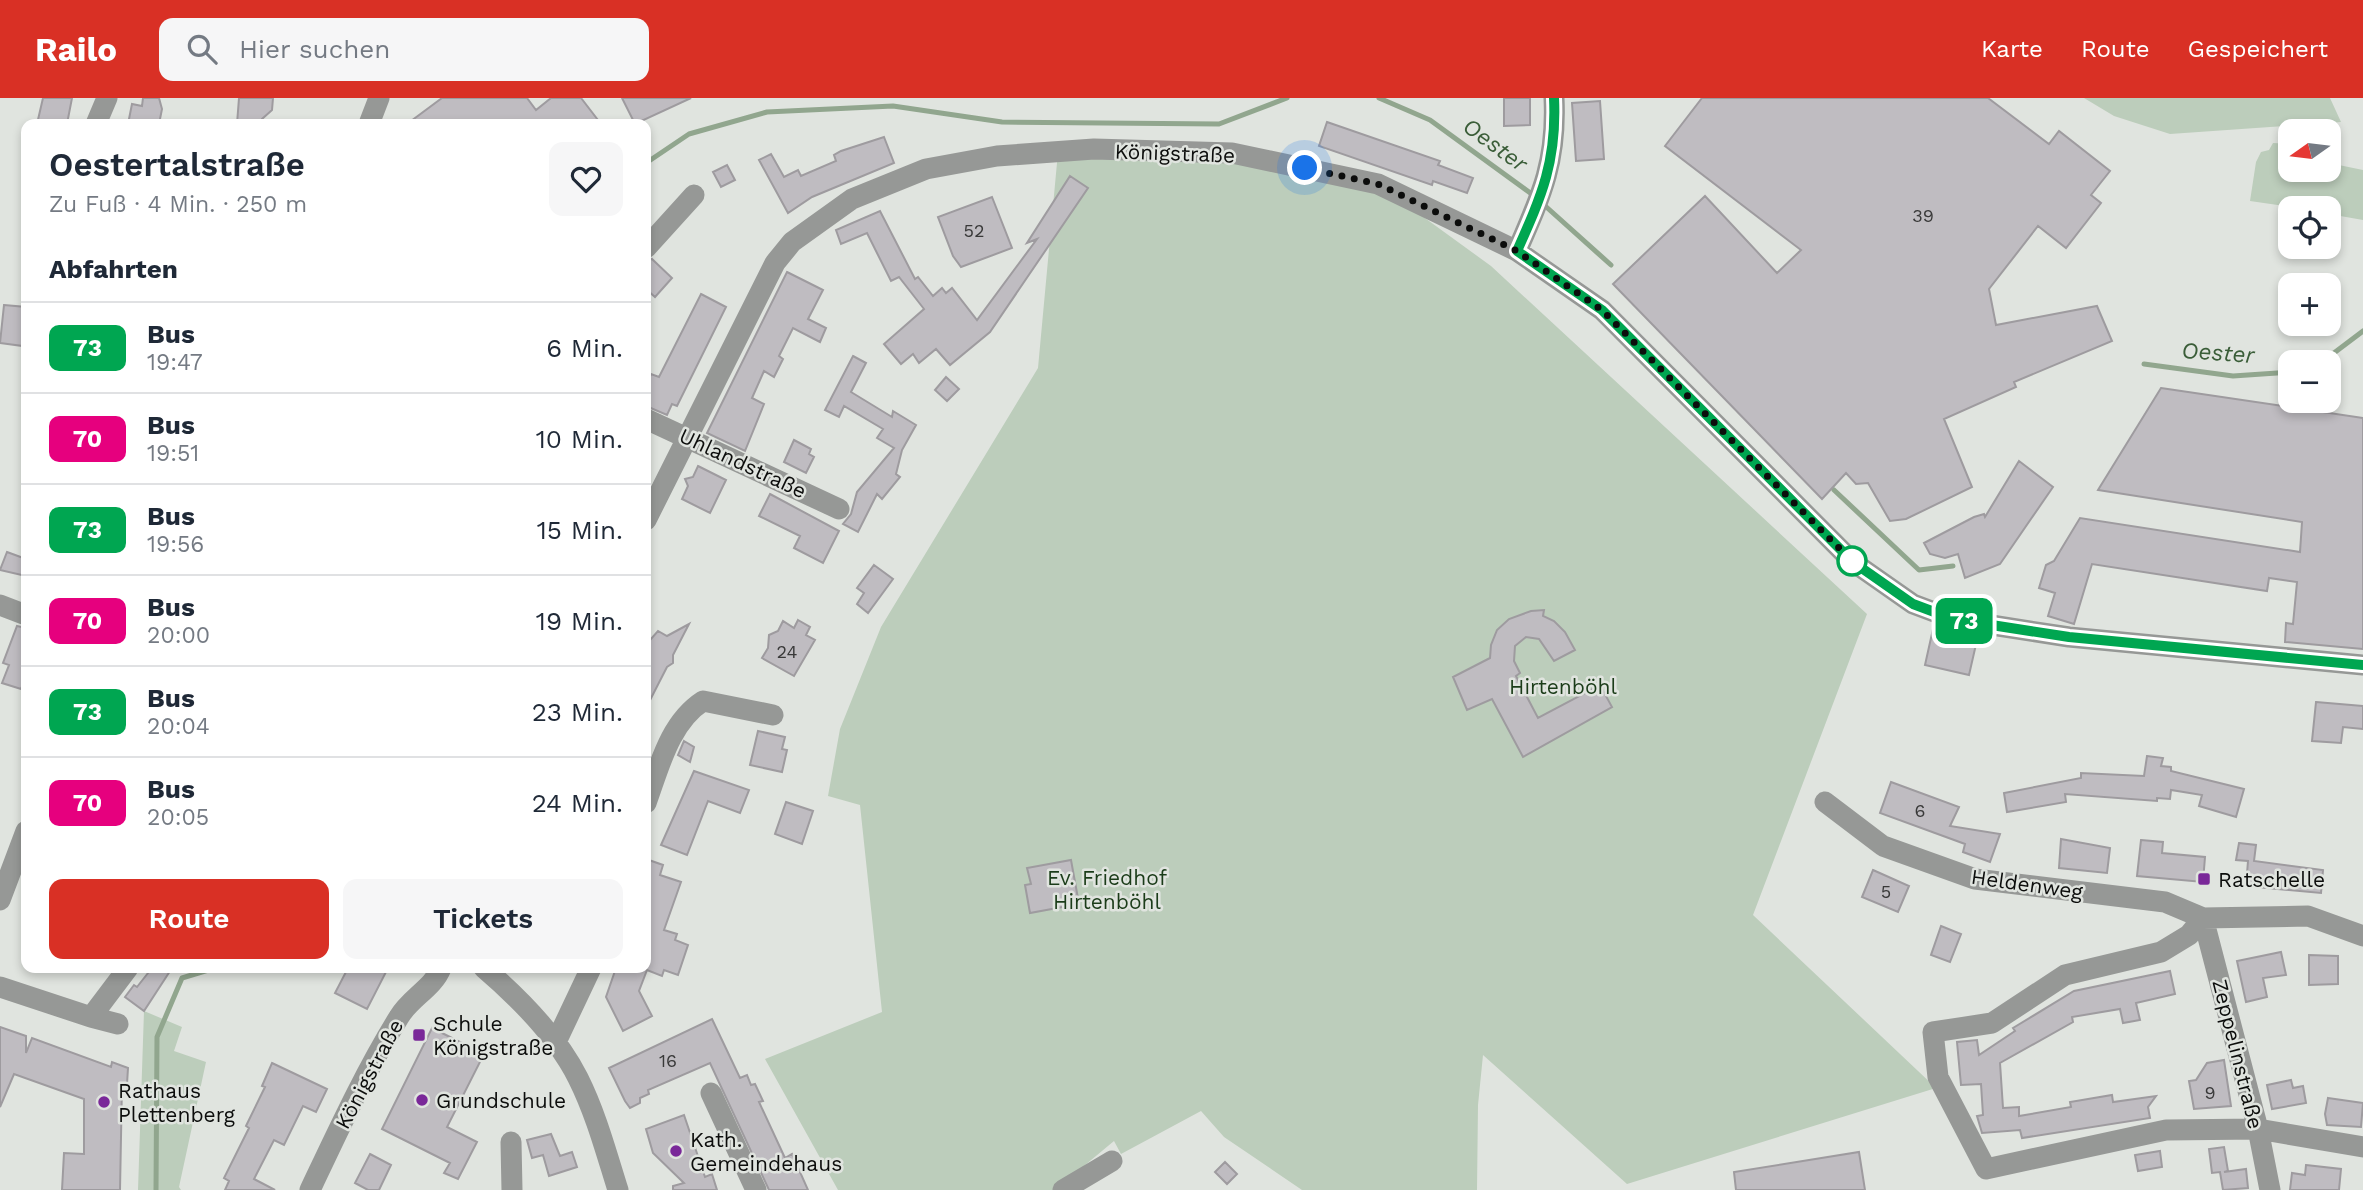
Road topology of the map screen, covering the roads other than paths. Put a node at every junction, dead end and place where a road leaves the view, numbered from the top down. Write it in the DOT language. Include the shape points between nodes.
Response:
graph roads {
  1 [pos="107,98"];
  2 [pos="379,98"];
  3 [pos="1554,98"];
  4 [pos="98,119"];
  5 [pos="371,119"];
  6 [pos="694,195"];
  7 [pos="651,242"];
  8 [pos="1517,251"];
  9 [pos="651,421"];
  10 [pos="686,435"];
  11 [pos="651,509"];
  12 [pos="839,509"];
  13 [pos="0,606"];
  14 [pos="21,613"];
  15 [pos="2363,665"];
  16 [pos="773,715"];
  17 [pos="651,790"];
  18 [pos="1825,802"];
  19 [pos="21,844"];
  20 [pos="0,900"];
  21 [pos="2203,918"];
  22 [pos="2363,936"];
  23 [pos="124,973"];
  24 [pos="438,973"];
  25 [pos="489,973"];
  26 [pos="589,973"];
  27 [pos="0,987"];
  28 [pos="91,1017"];
  29 [pos="118,1024"];
  30 [pos="556,1042"];
  31 [pos="711,1093"];
  32 [pos="2258,1129"];
  33 [pos="511,1142"];
  34 [pos="2363,1147"];
  35 [pos="1112,1161"];
  36 [pos="310,1190"];
  37 [pos="512,1190"];
  38 [pos="618,1190"];
  39 [pos="756,1190"];
  40 [pos="1063,1190"];
  41 [pos="2270,1190"];
  1 -- 4 [label="street"];
  2 -- 5 [label="street"];
  3 -- 8 [label="street" via="1555,134 1545,188"];
  6 -- 7 [label="street"];
  8 -- 10 [label="street, Königstraße" via="1378,184 1232,153 1087,150 997,156 926,169 852,199 792,242 775,263"];
  8 -- 15 [label="street, Königstraße" via="1602,310 1853,562 1913,604 1953,619 2069,637"];
  9 -- 10 [label="street, Uhlandstraße"];
  10 -- 11 [label="street, Königstraße"];
  10 -- 12 [label="street, Uhlandstraße"];
  13 -- 14 [label="street"];
  16 -- 17 [label="street" via="703,701 688,711 671,737"];
  18 -- 21 [label="street, Heldenweg" via="1883,846 1975,879 2165,902"];
  19 -- 20 [label="street"];
  21 -- 22 [label="street" via="2308,916"];
  21 -- 32 [label="street, Zeppelinstraße"];
  21 -- 32 [label="street" via="2189,935 2161,952 2065,975 1992,1023 1933,1032 1938,1077 1986,1169 2166,1130"];
  23 -- 28 [label="street"];
  24 -- 36 [label="street, Königstraße" via="402,1011 375,1056"];
  25 -- 30 [label="street"];
  26 -- 30 [label="street"];
  27 -- 28 [label="street"];
  28 -- 29 [label="street"];
  30 -- 38 [label="street" via="578,1077"];
  31 -- 39 [label="street"];
  32 -- 34 [label="street"];
  32 -- 41 [label="street, Zeppelinstraße"];
  33 -- 37 [label="street"];
  35 -- 40 [label="street"];
}
